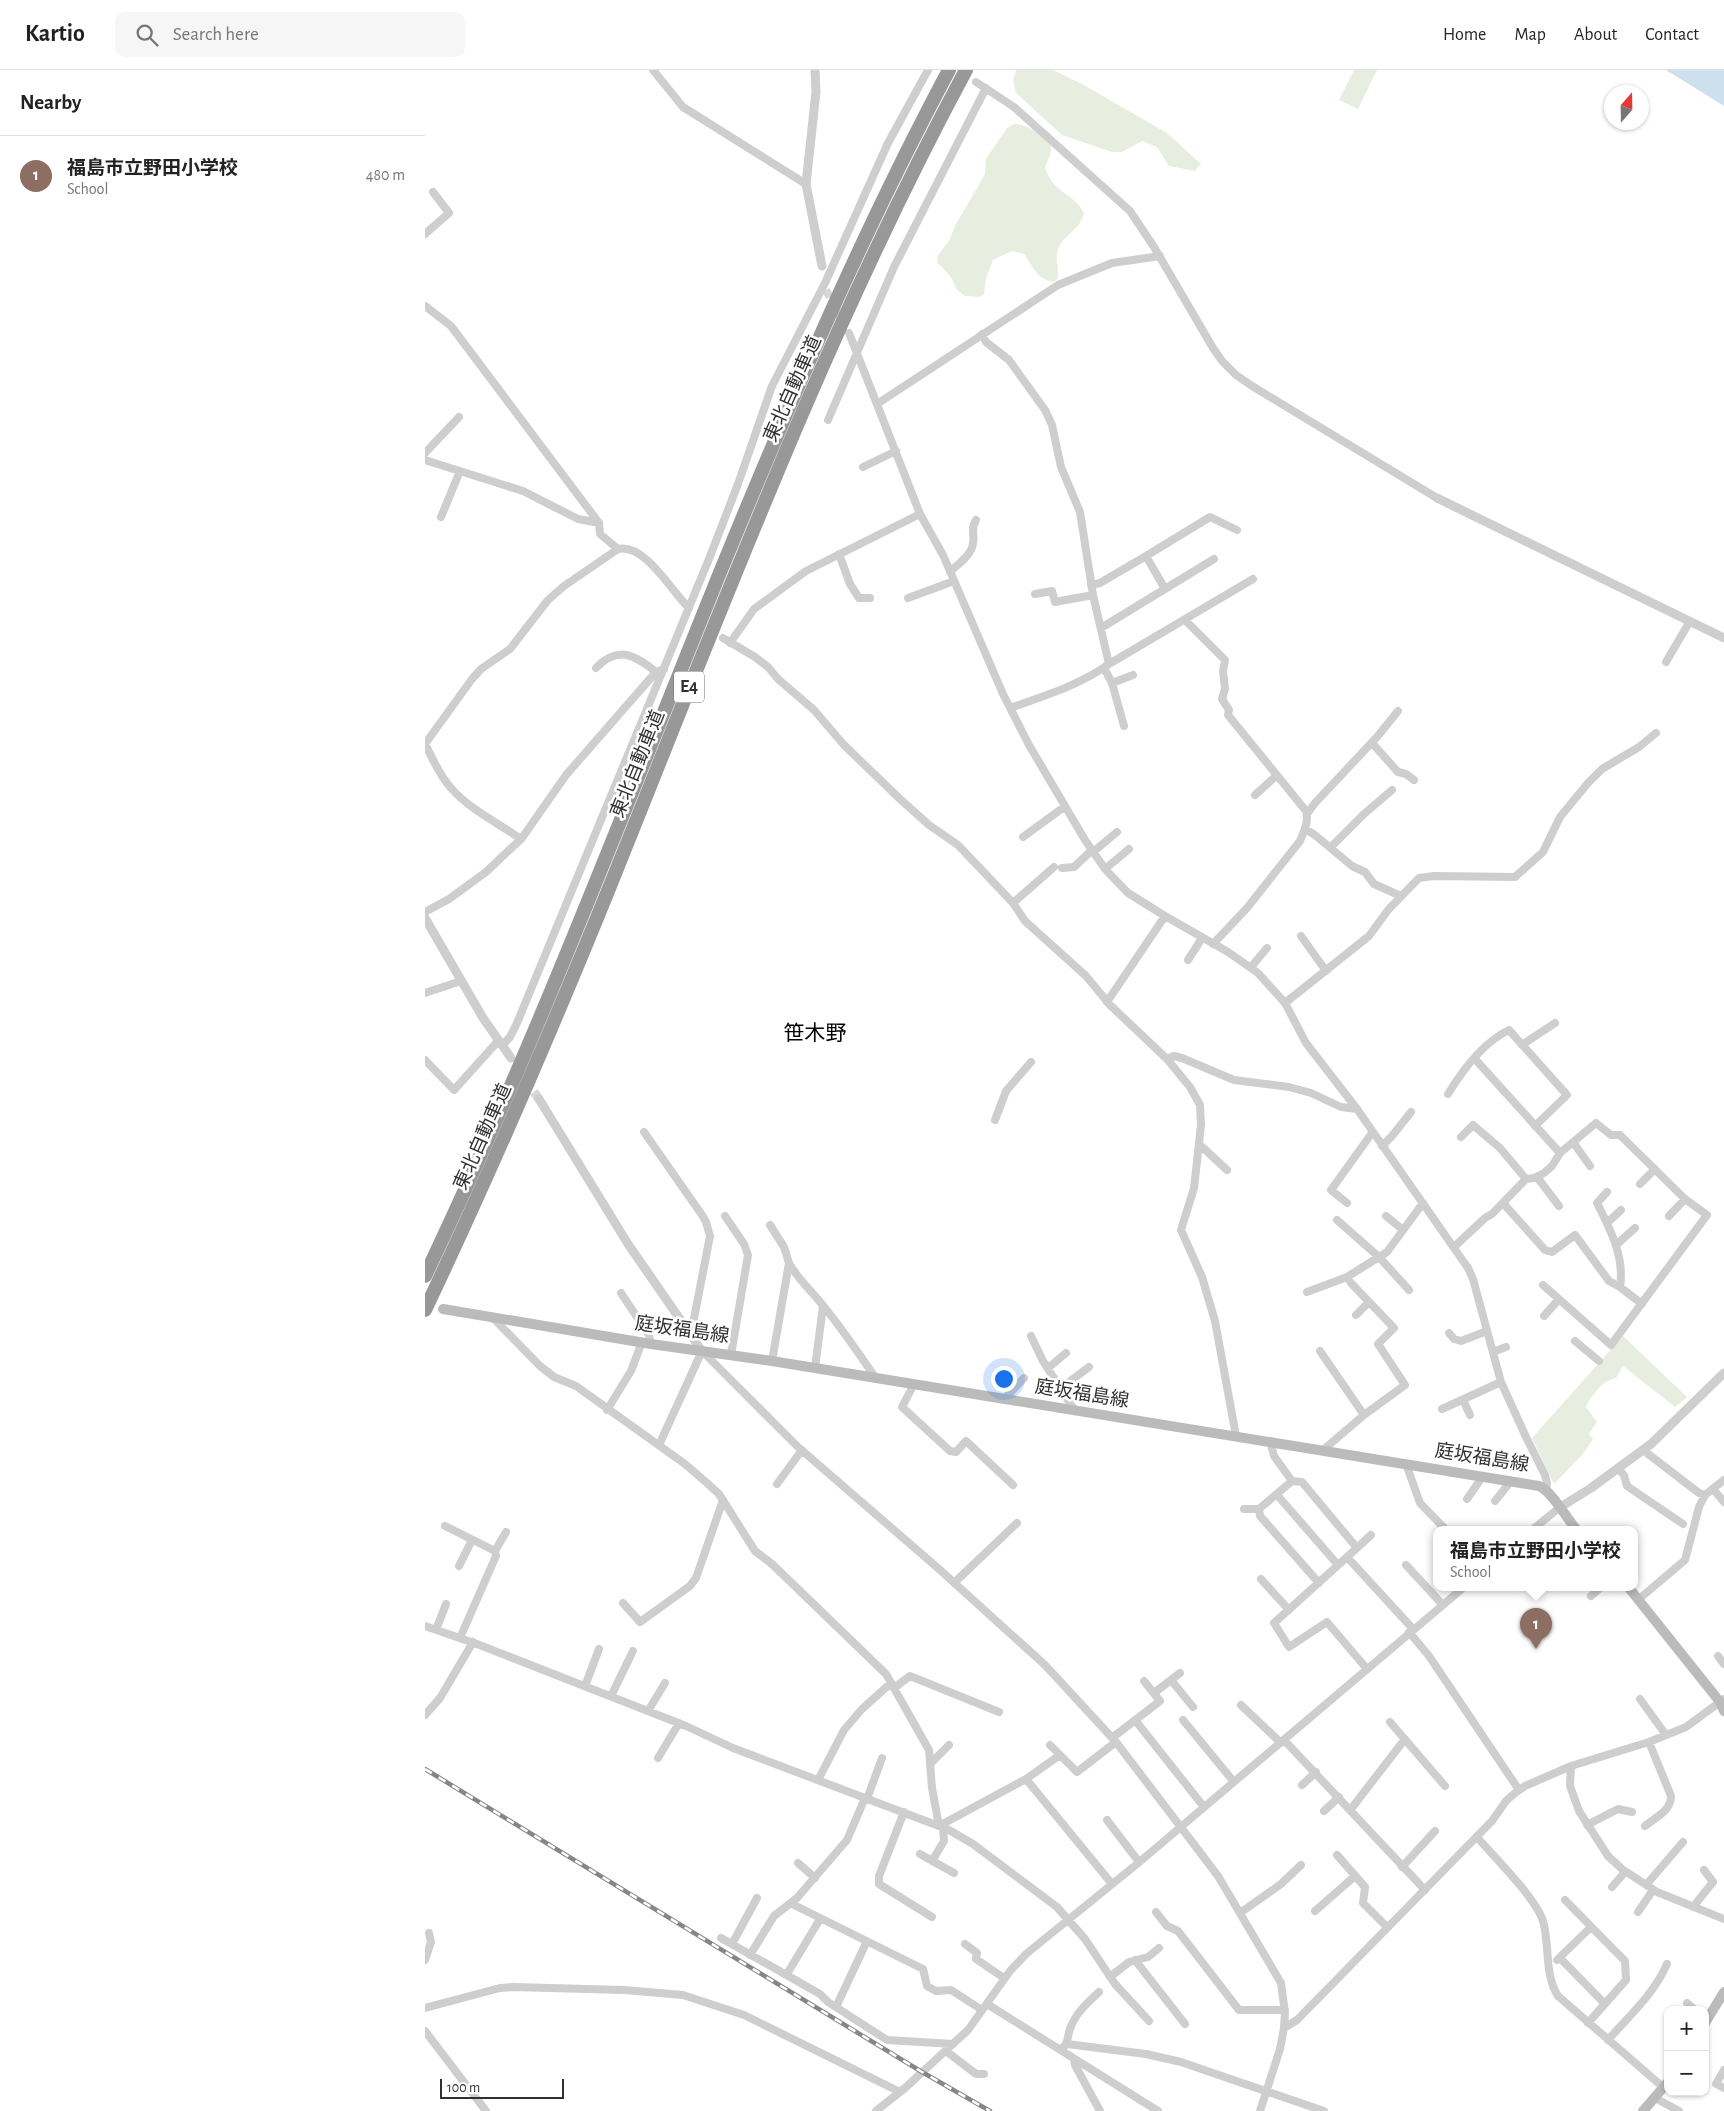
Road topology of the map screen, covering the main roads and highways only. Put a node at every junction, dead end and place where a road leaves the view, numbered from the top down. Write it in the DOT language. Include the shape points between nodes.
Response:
graph roads {
  1 [pos="949,70"];
  2 [pos="966,70"];
  3 [pos="425,1276"];
  4 [pos="443,1309"];
  5 [pos="425,1310"];
  6 [pos="1574,1526"];
  7 [pos="1632,1591"];
  8 [pos="1723,1704"];
  9 [pos="1722,1999"];
  10 [pos="1709,2016"];
  11 [pos="1664,2087"];
  12 [pos="1643,2111"];
  1 -- 3 [label="highway, 東北自動車道 / E4" via="863,243 784,420 531,1038"];
  2 -- 5 [label="highway, 東北自動車道 / E4" via="875,250 816,381 544,1046"];
  4 -- 6 [label="main road, 庭坂福島線" via="1539,1486 1546,1489"];
  7 -- 8 [label="main road"];
  9 -- 10 [label="main road"];
  11 -- 12 [label="main road"];
}
